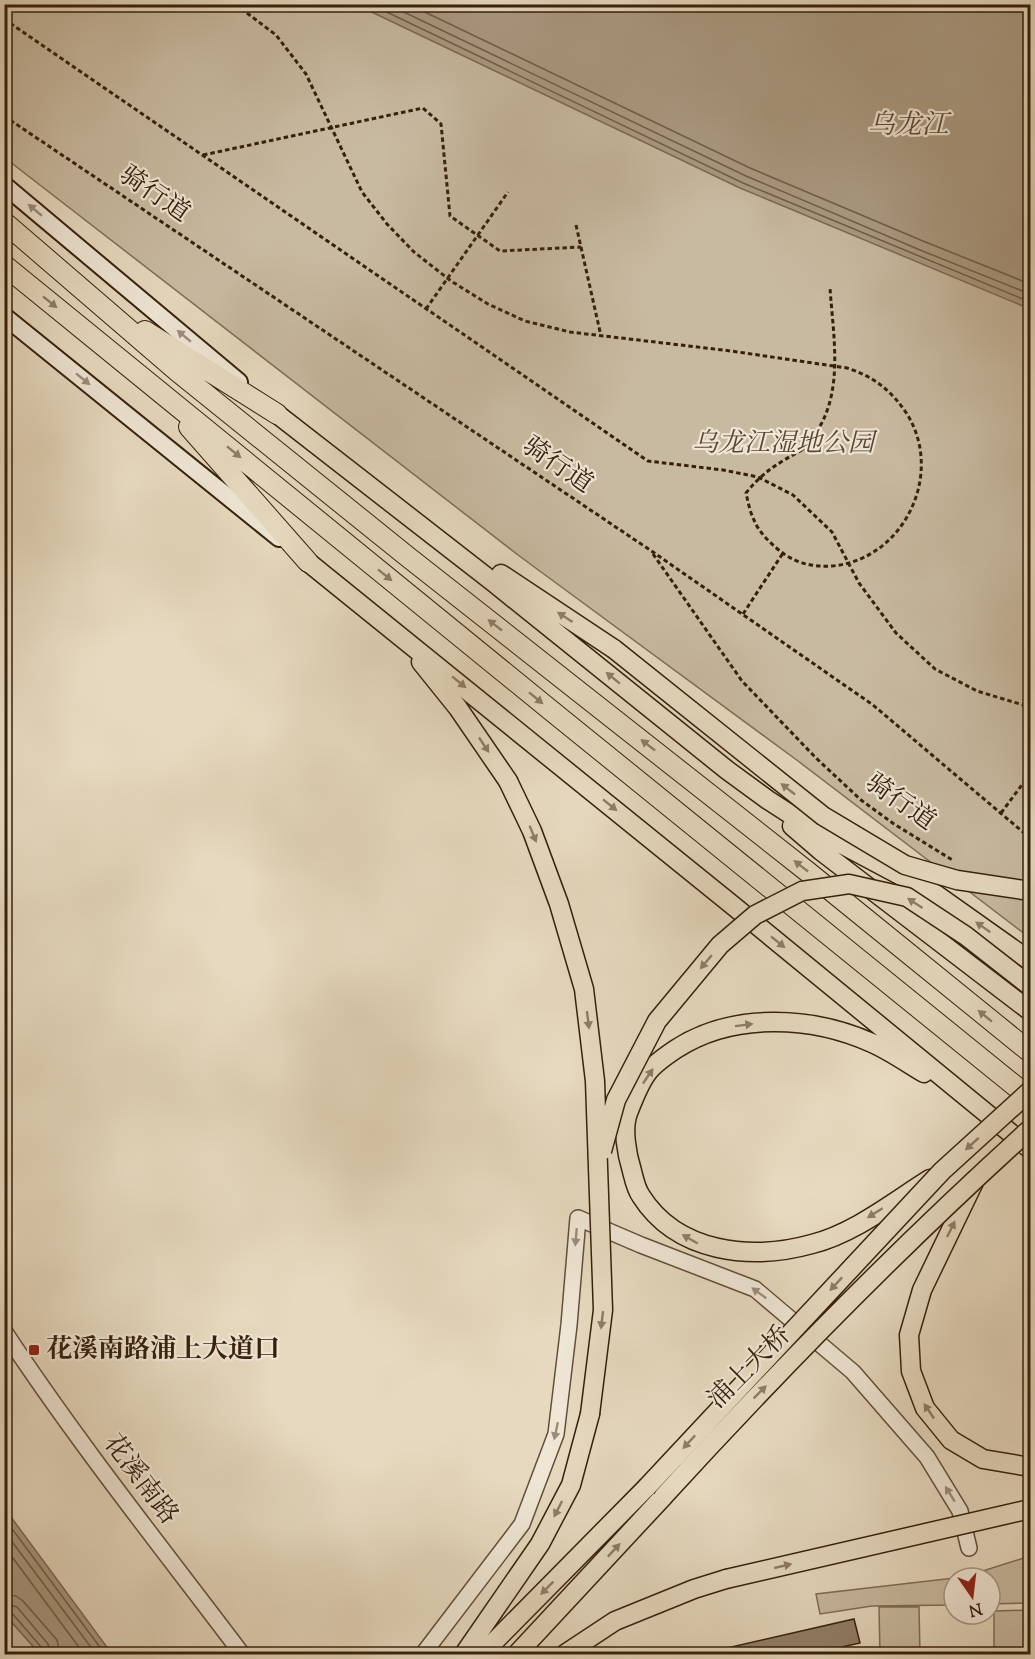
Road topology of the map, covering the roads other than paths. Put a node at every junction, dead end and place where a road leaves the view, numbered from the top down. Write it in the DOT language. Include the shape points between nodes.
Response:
graph roads {
  1 [pos="4,185"];
  2 [pos="4,222"];
  3 [pos="4,265"];
  4 [pos="89,296"];
  5 [pos="4,316"];
  6 [pos="150,382"];
  7 [pos="277,414"];
  8 [pos="366,485"];
  9 [pos="308,562"];
  10 [pos="397,632"];
  11 [pos="727,770"];
  12 [pos="1030,891"];
  13 [pos="1030,961"];
  14 [pos="1030,986"];
  15 [pos="1030,1011"];
  16 [pos="1030,1052"];
  17 [pos="1030,1090"];
  18 [pos="1030,1098"];
  19 [pos="979,1105"];
  20 [pos="1030,1129"];
  21 [pos="1030,1149"];
  22 [pos="597,1171"];
  23 [pos="942,1172"];
  24 [pos="975,1179"];
  25 [pos="4,1331"];
  26 [pos="1030,1467"];
  27 [pos="655,1492"];
  28 [pos="1030,1509"];
  29 [pos="969,1548"];
  30 [pos="242,1654"];
  31 [pos="423,1654"];
  32 [pos="464,1654"];
  33 [pos="482,1654"];
  34 [pos="517,1654"];
  35 [pos="565,1654"];
  7 -- 1 [label="main road, one-way"];
  2 -- 4 [label="highway"];
  3 -- 6 [label="highway, one-way"];
  4 -- 7 [label="highway"];
  16 -- 4 [label="highway, one-way" via="232,416"];
  5 -- 9 [label="main road, one-way"];
  6 -- 9 [label="highway"];
  6 -- 18 [label="highway, one-way"];
  7 -- 8 [label="main road"];
  11 -- 8 [label="main road, one-way"];
  12 -- 8 [label="main road, one-way, bridge" via="957,880 905,865 822,816 614,650"];
  9 -- 10 [label="main road"];
  10 -- 19 [label="main road, one-way"];
  10 -- 22 [label="main road, one-way, bridge" via="458,708 508,781 532,831 584,989 595,1080"];
  13 -- 11 [label="main road, one-way" via="938,895 813,829"];
  11 -- 15 [label="main road" via="821,851"];
  14 -- 22 [label="main road, one-way, bridge" via="907,897 849,884 802,891 755,915 720,945 657,1021 616,1100"];
  17 -- 23 [label="main road, one-way, bridge"];
  19 -- 21 [label="main road"];
  23 -- 19 [label="main road, one-way, bridge" via="846,1231 814,1244 784,1251 741,1252 699,1244 661,1222 639,1195 626,1152 627,1115 648,1072 666,1055 717,1029 772,1022 817,1026 872,1043"];
  20 -- 24 [label="main road, 浦上大桥, bridge"];
  22 -- 32 [label="main road, one-way, bridge" via="603,1310 590,1414 571,1485 545,1534"];
  23 -- 27 [label="main road, one-way, bridge"];
  26 -- 24 [label="main road, one-way" via="983,1459 951,1440 925,1408 911,1371 909,1335 922,1290"];
  27 -- 24 [label="main road, 浦上大桥, one-way, bridge"];
  25 -- 30 [label="street, 花溪南路" via="86,1448"];
  27 -- 33 [label="main road, one-way"];
  34 -- 27 [label="main road, 浦上大桥, one-way"];
  35 -- 28 [label="main road, one-way, bridge" via="615,1621 726,1579"];
  29 -- 31 [label="street, one-way" via="960,1511 927,1457 853,1371 782,1311 755,1289 578,1218 556,1434 522,1524"];
}
